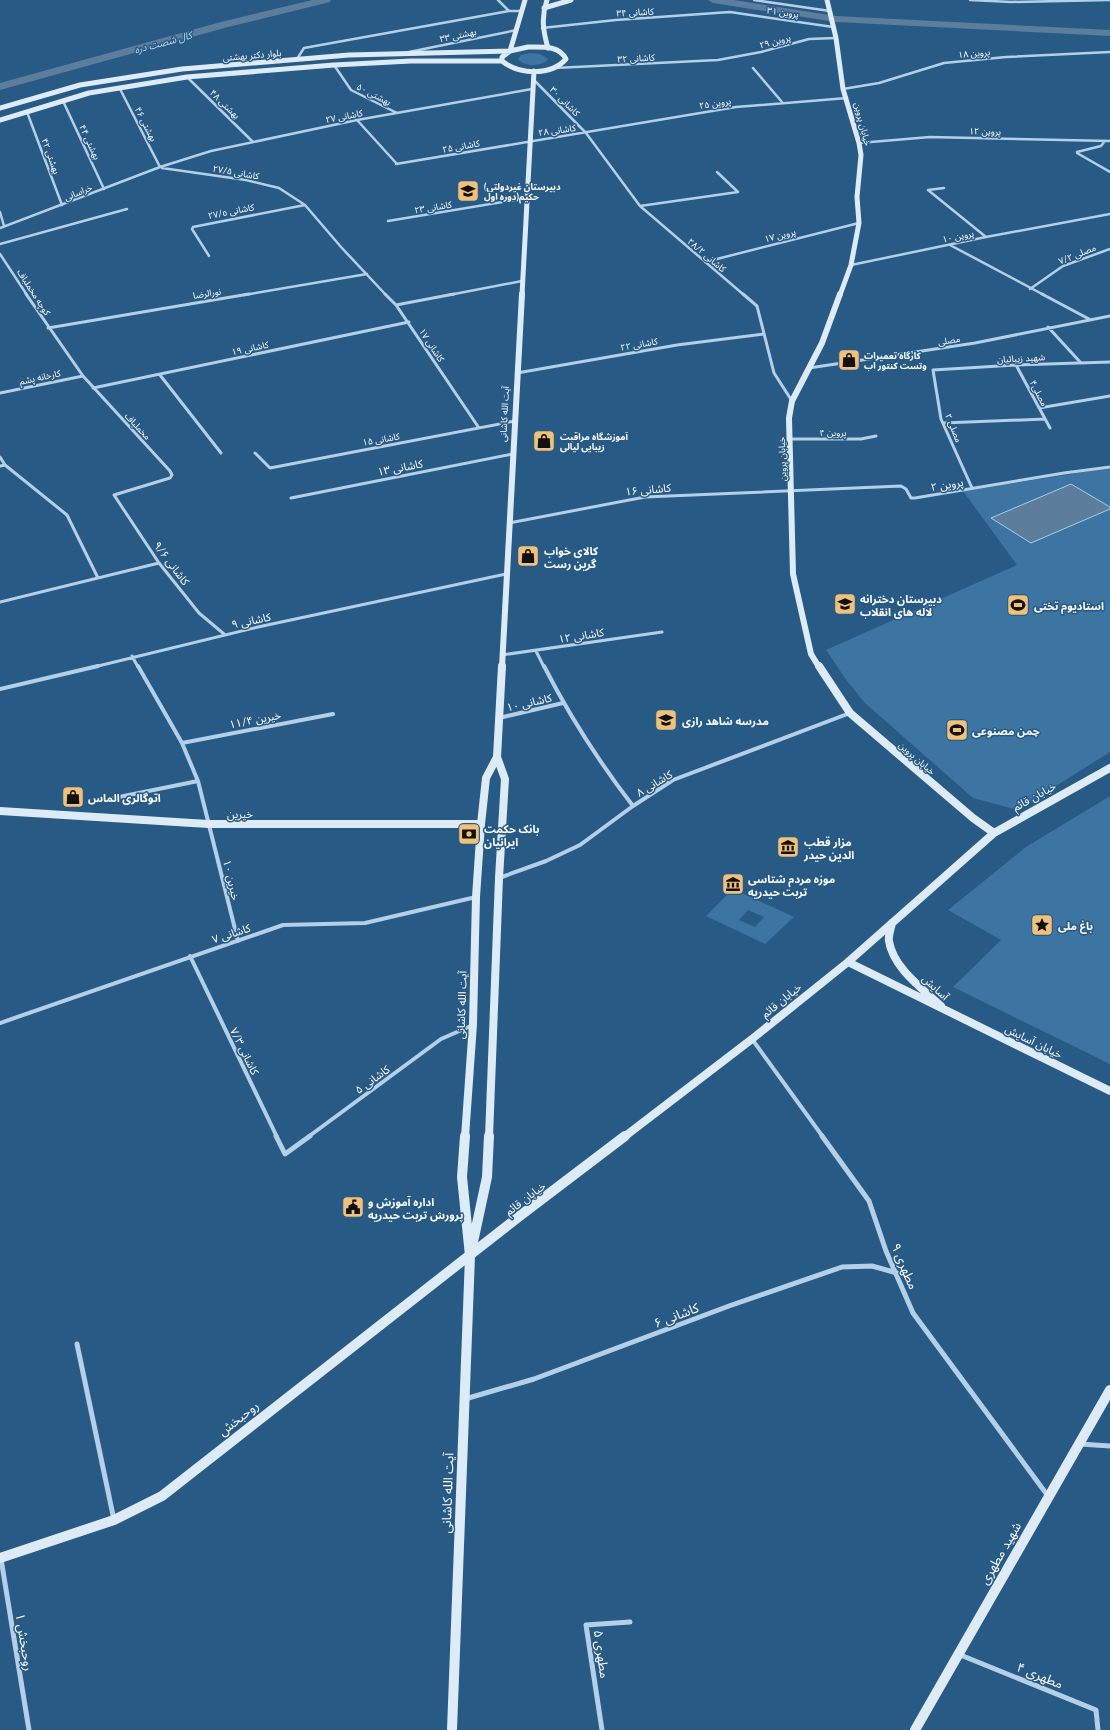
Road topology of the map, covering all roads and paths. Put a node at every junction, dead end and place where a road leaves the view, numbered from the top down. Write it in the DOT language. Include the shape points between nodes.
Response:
graph roads {
  1 [pos="498,0"];
  2 [pos="525,0"];
  3 [pos="548,0"];
  4 [pos="571,0"];
  5 [pos="754,0"];
  6 [pos="827,0"];
  7 [pos="970,0"];
  8 [pos="1110,0"];
  9 [pos="1002,1"];
  10 [pos="544,8"];
  11 [pos="509,11"];
  12 [pos="521,11"];
  13 [pos="730,12"];
  14 [pos="831,19"];
  15 [pos="542,28"];
  16 [pos="517,30"];
  17 [pos="836,38"];
  18 [pos="548,48"];
  19 [pos="510,51"];
  20 [pos="1110,52"];
  21 [pos="401,54"];
  22 [pos="297,59"];
  23 [pos="718,60"];
  24 [pos="502,61"];
  25 [pos="230,65"];
  26 [pos="334,65"];
  27 [pos="555,68"];
  28 [pos="753,68"];
  29 [pos="534,71"];
  30 [pos="232,73"];
  31 [pos="187,77"];
  32 [pos="533,79"];
  33 [pos="119,87"];
  34 [pos="532,89"];
  35 [pos="843,89"];
  36 [pos="847,98"];
  37 [pos="63,101"];
  38 [pos="782,102"];
  39 [pos="0,108"];
  40 [pos="27,112"];
  41 [pos="397,113"];
  42 [pos="0,120"];
  43 [pos="358,120"];
  44 [pos="586,133"];
  45 [pos="529,141"];
  46 [pos="1105,141"];
  47 [pos="1110,141"];
  48 [pos="253,142"];
  49 [pos="859,143"];
  50 [pos="160,167"];
  51 [pos="717,172"];
  52 [pos="1110,172"];
  53 [pos="944,188"];
  54 [pos="104,189"];
  55 [pos="527,198"];
  56 [pos="305,205"];
  57 [pos="62,206"];
  58 [pos="640,206"];
  59 [pos="127,209"];
  60 [pos="0,212"];
  61 [pos="1110,214"];
  62 [pos="388,221"];
  63 [pos="859,224"];
  64 [pos="4,226"];
  65 [pos="0,228"];
  66 [pos="986,237"];
  67 [pos="0,244"];
  68 [pos="950,245"];
  69 [pos="1110,249"];
  70 [pos="0,254"];
  71 [pos="210,256"];
  72 [pos="705,262"];
  73 [pos="851,265"];
  74 [pos="367,274"];
  75 [pos="522,281"];
  76 [pos="1030,288"];
  77 [pos="396,305"];
  78 [pos="1110,316"];
  79 [pos="1090,319"];
  80 [pos="409,322"];
  81 [pos="1048,327"];
  82 [pos="48,328"];
  83 [pos="764,334"];
  84 [pos="56,339"];
  85 [pos="1110,362"];
  86 [pos="1081,363"];
  87 [pos="1016,365"];
  88 [pos="809,368"];
  89 [pos="933,370"];
  90 [pos="517,373"];
  91 [pos="160,375"];
  92 [pos="83,376"];
  93 [pos="93,388"];
  94 [pos="0,393"];
  95 [pos="1110,396"];
  96 [pos="792,401"];
  97 [pos="1039,408"];
  98 [pos="1045,419"];
  99 [pos="515,421"];
  100 [pos="943,423"];
  101 [pos="478,428"];
  102 [pos="1050,428"];
  103 [pos="876,436"];
  104 [pos="790,439"];
  105 [pos="221,453"];
  106 [pos="255,453"];
  107 [pos="513,454"];
  108 [pos="0,458"];
  109 [pos="5,465"];
  110 [pos="0,466"];
  111 [pos="1110,467"];
  112 [pos="972,488"];
  113 [pos="792,490"];
  114 [pos="114,495"];
  115 [pos="291,498"];
  116 [pos="509,523"];
  117 [pos="159,563"];
  118 [pos="506,574"];
  119 [pos="98,578"];
  120 [pos="0,602"];
  121 [pos="662,632"];
  122 [pos="224,634"];
  123 [pos="536,651"];
  124 [pos="502,655"];
  125 [pos="132,656"];
  126 [pos="0,689"];
  127 [pos="563,703"];
  128 [pos="850,713"];
  129 [pos="333,714"];
  130 [pos="499,718"];
  131 [pos="182,743"];
  132 [pos="497,757"];
  133 [pos="1110,768"];
  134 [pos="198,780"];
  135 [pos="114,798"];
  136 [pos="633,806"];
  137 [pos="0,810"];
  138 [pos="208,824"];
  139 [pos="481,824"];
  140 [pos="994,833"];
  141 [pos="499,878"];
  142 [pos="476,897"];
  143 [pos="892,923"];
  144 [pos="238,941"];
  145 [pos="190,956"];
  146 [pos="848,962"];
  147 [pos="947,1011"];
  148 [pos="0,1023"];
  149 [pos="473,1024"];
  150 [pos="752,1039"];
  151 [pos="1110,1091"];
  152 [pos="285,1154"];
  153 [pos="470,1256"];
  154 [pos="897,1273"];
  155 [pos="77,1344"];
  156 [pos="1110,1390"];
  157 [pos="464,1399"];
  158 [pos="1079,1444"];
  159 [pos="1110,1446"];
  160 [pos="1049,1497"];
  161 [pos="114,1520"];
  162 [pos="0,1556"];
  163 [pos="630,1622"];
  164 [pos="958,1653"];
  165 [pos="29,1730"];
  166 [pos="452,1730"];
  167 [pos="602,1730"];
  168 [pos="915,1730"];
  169 [pos="1098,1730"];
  1 -- 11 [label="street"];
  2 -- 12 [label="main road"];
  3 -- 10 [label="main road"];
  4 -- 10 [label="main road"];
  5 -- 14 [label="street"];
  6 -- 14 [label="main road, خیابان پروین"];
  7 -- 9 [label="street"];
  8 -- 9 [label="street"];
  10 -- 15 [label="main road"];
  11 -- 12 [label="street"];
  11 -- 22 [label="street" via="304,48"];
  12 -- 16 [label="main road"];
  13 -- 14 [label="street, پروین ۳۱"];
  13 -- 15 [label="street, کاشانی ۳۴"];
  14 -- 17 [label="main road, خیابان پروین"];
  15 -- 18 [label="main road"];
  16 -- 19 [label="main road"];
  16 -- 21 [label="street, بهشتی ۳۳"];
  17 -- 23 [label="street, پروین ۲۹" via="809,39"];
  17 -- 35 [label="main road, خیابان پروین"];
  18 -- 19 [label="main road, بلوار دکتر بهشتی" via="528,47"];
  18 -- 27 [label="main road" via="565,56 564,63"];
  19 -- 21 [label="main road, بلوار دکتر بهشتی"];
  19 -- 24 [label="main road" via="502,57"];
  20 -- 35 [label="street, پروین ۱۸" via="944,63 878,83"];
  21 -- 22 [label="main road, بلوار دکتر بهشتی"];
  22 -- 25 [label="main road, بلوار دکتر بهشتی"];
  23 -- 27 [label="street, کاشانی ۳۲"];
  24 -- 26 [label="main road, بلوار دکتر بهشتی"];
  24 -- 29 [label="main road" via="513,68"];
  25 -- 30 [label="main road"];
  25 -- 39 [label="main road, بلوار دکتر بهشتی" via="101,81"];
  26 -- 30 [label="main road, بلوار دکتر بهشتی"];
  26 -- 41 [label="street, بهشتی ۵۰" via="350,90"];
  27 -- 29 [label="main road"];
  28 -- 38 [label="street"];
  29 -- 32 [label="main road, آیت الله کاشانی"];
  30 -- 31 [label="main road, بلوار دکتر بهشتی"];
  31 -- 33 [label="main road, بلوار دکتر بهشتی"];
  31 -- 48 [label="street, بهشتی ۴۸"];
  32 -- 34 [label="main road, آیت الله کاشانی"];
  32 -- 44 [label="street, کاشانی ۳۰"];
  33 -- 37 [label="main road, بلوار دکتر بهشتی"];
  33 -- 50 [label="street, بهشتی ۴۶"];
  34 -- 41 [label="street, کاشانی ۲۷"];
  34 -- 45 [label="main road, آیت الله کاشانی"];
  35 -- 36 [label="main road, خیابان پروین"];
  36 -- 38 [label="street, پروین ۲۵"];
  36 -- 49 [label="main road, خیابان پروین"];
  37 -- 40 [label="main road, بلوار دکتر بهشتی"];
  37 -- 54 [label="street, بهشتی ۴۴"];
  38 -- 44 [label="street, پروین ۲۵" via="736,107"];
  40 -- 42 [label="main road, بلوار دکتر بهشتی"];
  40 -- 57 [label="street, بهشتی ۴۲"];
  41 -- 43 [label="street, کاشانی ۲۷"];
  43 -- 45 [label="street, کاشانی ۲۵" via="396,164"];
  43 -- 48 [label="street, کاشانی ۲۷"];
  44 -- 45 [label="street, کاشانی ۲۸"];
  44 -- 58 [label="street, کاشانی ۲۸/۲"];
  45 -- 55 [label="main road, آیت الله کاشانی"];
  46 -- 47 [label="street, پروین ۱۲"];
  46 -- 49 [label="street, پروین ۱۲" via="930,137"];
  46 -- 52 [label="street" via="1102,146 1077,153"];
  48 -- 50 [label="street, کاشانی ۲۷" via="211,151"];
  49 -- 63 [label="main road, خیابان پروین" via="856,197"];
  50 -- 54 [label="street, خراسانی"];
  50 -- 56 [label="street, کاشانی ۲۷/۵" via="246,180 279,188"];
  51 -- 58 [label="street" via="738,192"];
  53 -- 66 [label="street" via="928,190"];
  54 -- 57 [label="street, خراسانی"];
  55 -- 62 [label="street, کاشانی ۲۳"];
  55 -- 75 [label="main road, آیت الله کاشانی"];
  56 -- 71 [label="street, کاشانی ٢٧/٥" via="193,227"];
  56 -- 74 [label="street, کاشانی ۲۷/۵"];
  57 -- 64 [label="street, خراسانی"];
  58 -- 72 [label="street, کاشانی ۲۸/۲"];
  59 -- 67 [label="street"];
  60 -- 64 [label="street"];
  61 -- 66 [label="street, پروین ۱۰"];
  63 -- 72 [label="street, پروین ۱۷"];
  63 -- 73 [label="main road, خیابان پروین"];
  64 -- 65 [label="street, خراسانی"];
  66 -- 68 [label="street, پروین ۱۰"];
  68 -- 73 [label="street, پروین ۱۰"];
  68 -- 76 [label="street"];
  69 -- 76 [label="street, مصلی ۷/۲" via="1063,266"];
  70 -- 82 [label="street, کوچه مخملباف"];
  72 -- 83 [label="street, کاشانی ۲۸/۲" via="757,306"];
  73 -- 88 [label="main road, خیابان پروین" via="822,343"];
  74 -- 77 [label="street, کاشانی ۱۷"];
  74 -- 82 [label="street, نورالرضا"];
  75 -- 77 [label="street"];
  75 -- 90 [label="main road, آیت الله کاشانی"];
  76 -- 79 [label="street"];
  77 -- 80 [label="street, کاشانی ۱۷"];
  78 -- 79 [label="street, مصلی"];
  79 -- 81 [label="street, مصلی"];
  80 -- 91 [label="street, کاشانی ۱۹"];
  80 -- 101 [label="street, کاشانی ۱۷"];
  81 -- 86 [label="street"];
  81 -- 88 [label="street, مصلی" via="975,342"];
  82 -- 84 [label="street, کوچه مخملباف"];
  83 -- 90 [label="street, کاشانی ۲۲" via="677,345"];
  83 -- 96 [label="street, کاشانی ۲۸/۲" via="774,373"];
  84 -- 92 [label="street, مخملباف"];
  85 -- 86 [label="street, شهید زیبائیان"];
  86 -- 87 [label="street, شهید زیبائیان"];
  87 -- 89 [label="street, شهید زیبائیان"];
  87 -- 97 [label="street, مصلی۴"];
  88 -- 96 [label="main road, خیابان پروین"];
  89 -- 100 [label="street, مصلی ۲"];
  90 -- 99 [label="main road, آیت الله کاشانی"];
  91 -- 93 [label="street, کاشانی ۱۹"];
  91 -- 105 [label="street"];
  92 -- 93 [label="street, مخملباف"];
  92 -- 94 [label="street, کارخانه پشم"];
  93 -- 114 [label="street, مخملباف" via="172,475 170,478"];
  95 -- 97 [label="street"];
  96 -- 104 [label="main road, خیابان پروین" via="789,418"];
  97 -- 98 [label="street, مصلی۴"];
  98 -- 100 [label="street"];
  98 -- 102 [label="street, مصلی۴"];
  99 -- 101 [label="street, کاشانی ۱۵"];
  99 -- 107 [label="main road, آیت الله کاشانی"];
  100 -- 112 [label="street, مصلی ۲"];
  101 -- 106 [label="street, کاشانی ۱۵" via="270,468"];
  103 -- 104 [label="street, پروین ۴" via="861,439"];
  104 -- 113 [label="main road, خیابان پروین"];
  107 -- 115 [label="street, کاشانی ۱۳"];
  107 -- 116 [label="main road, آیت الله کاشانی"];
  108 -- 109 [label="street"];
  109 -- 110 [label="street"];
  109 -- 119 [label="street" via="67,515"];
  111 -- 112 [label="street, پروین ۲"];
  112 -- 113 [label="street, پروین ۲" via="916,498 911,498 906,488 901,486"];
  113 -- 116 [label="street, کاشانی ۱۶" via="645,497"];
  113 -- 128 [label="main road, خیابان پروین" via="792,574 811,654"];
  114 -- 117 [label="street, کاشانی ۹/۶"];
  116 -- 118 [label="main road, آیت الله کاشانی"];
  117 -- 119 [label="street"];
  117 -- 122 [label="street, کاشانی ۹/۶" via="199,613"];
  118 -- 122 [label="street, کاشانی ۹"];
  118 -- 124 [label="main road, آیت الله کاشانی"];
  119 -- 120 [label="street"];
  121 -- 123 [label="street, کاشانی ۱۲"];
  122 -- 125 [label="street, کاشانی ۹"];
  123 -- 124 [label="street, کاشانی ۱۲"];
  123 -- 127 [label="street"];
  124 -- 130 [label="main road, آیت الله کاشانی"];
  125 -- 126 [label="street, کاشانی ۹"];
  125 -- 131 [label="street, خیرین ۱۰"];
  127 -- 130 [label="street, کاشانی ۱۰"];
  127 -- 136 [label="street" via="608,774"];
  128 -- 136 [label="street, کاشانی ۸" via="673,780"];
  128 -- 140 [label="main road, خیابان پروین"];
  129 -- 131 [label="street, خیرین ۱۱/۴"];
  130 -- 132 [label="main road, آیت الله کاشانی"];
  131 -- 134 [label="street, خیرین ۱۰"];
  132 -- 139 [label="main road, آیت الله کاشانی" via="486,778"];
  132 -- 141 [label="main road, آیت الله کاشانی" via="505,779"];
  133 -- 140 [label="main road, خیابان قائم"];
  134 -- 135 [label="street"];
  134 -- 138 [label="street, خیرین ۱۰"];
  136 -- 141 [label="street, کاشانی ۸" via="580,845"];
  137 -- 138 [label="main road, خیرین"];
  138 -- 139 [label="main road, خیرین"];
  138 -- 144 [label="street, خیرین ۱۰"];
  139 -- 142 [label="main road, آیت الله کاشانی"];
  140 -- 143 [label="main road, خیابان قائم"];
  141 -- 153 [label="main road, آیت الله کاشانی" via="487,1177"];
  142 -- 144 [label="street, کاشانی ۷" via="365,923 283,926"];
  142 -- 149 [label="main road, آیت الله کاشانی"];
  143 -- 146 [label="main road, خیابان قائم"];
  143 -- 147 [label="main road, آسایش" via="889,941 897,961 908,976"];
  144 -- 145 [label="street, کاشانی ۷"];
  145 -- 148 [label="street, کاشانی ۷"];
  145 -- 152 [label="street, کاشانی ۷/۳"];
  146 -- 147 [label="main road, آسایش"];
  146 -- 150 [label="main road, خیابان قائم"];
  147 -- 151 [label="main road, خیابان آسایش"];
  149 -- 152 [label="street, کاشانی ۵" via="441,1039"];
  149 -- 153 [label="main road, آیت الله کاشانی" via="462,1177"];
  150 -- 153 [label="main road, خیابان قائم"];
  150 -- 154 [label="street, مطهری ۹" via="870,1201 886,1251"];
  153 -- 157 [label="main road, آیت الله کاشانی"];
  153 -- 161 [label="main road, روحبخش" via="162,1496"];
  154 -- 157 [label="street, کاشانی ۶" via="872,1266 842,1266 534,1379"];
  154 -- 160 [label="street, مطهری ۹" via="913,1313"];
  155 -- 161 [label="street"];
  156 -- 158 [label="main road, شهید مطهری"];
  157 -- 166 [label="main road, آیت الله کاشانی"];
  158 -- 159 [label="street"];
  158 -- 160 [label="main road, شهید مطهری"];
  160 -- 164 [label="main road, شهید مطهری"];
  161 -- 162 [label="main road, روحبخش"];
  162 -- 165 [label="street, روحبخش ۱"];
  163 -- 167 [label="street, مطهری ۵" via="586,1625"];
  164 -- 168 [label="main road, شهید مطهری"];
  164 -- 169 [label="street, مطهری ۴" via="1096,1710"];
}
